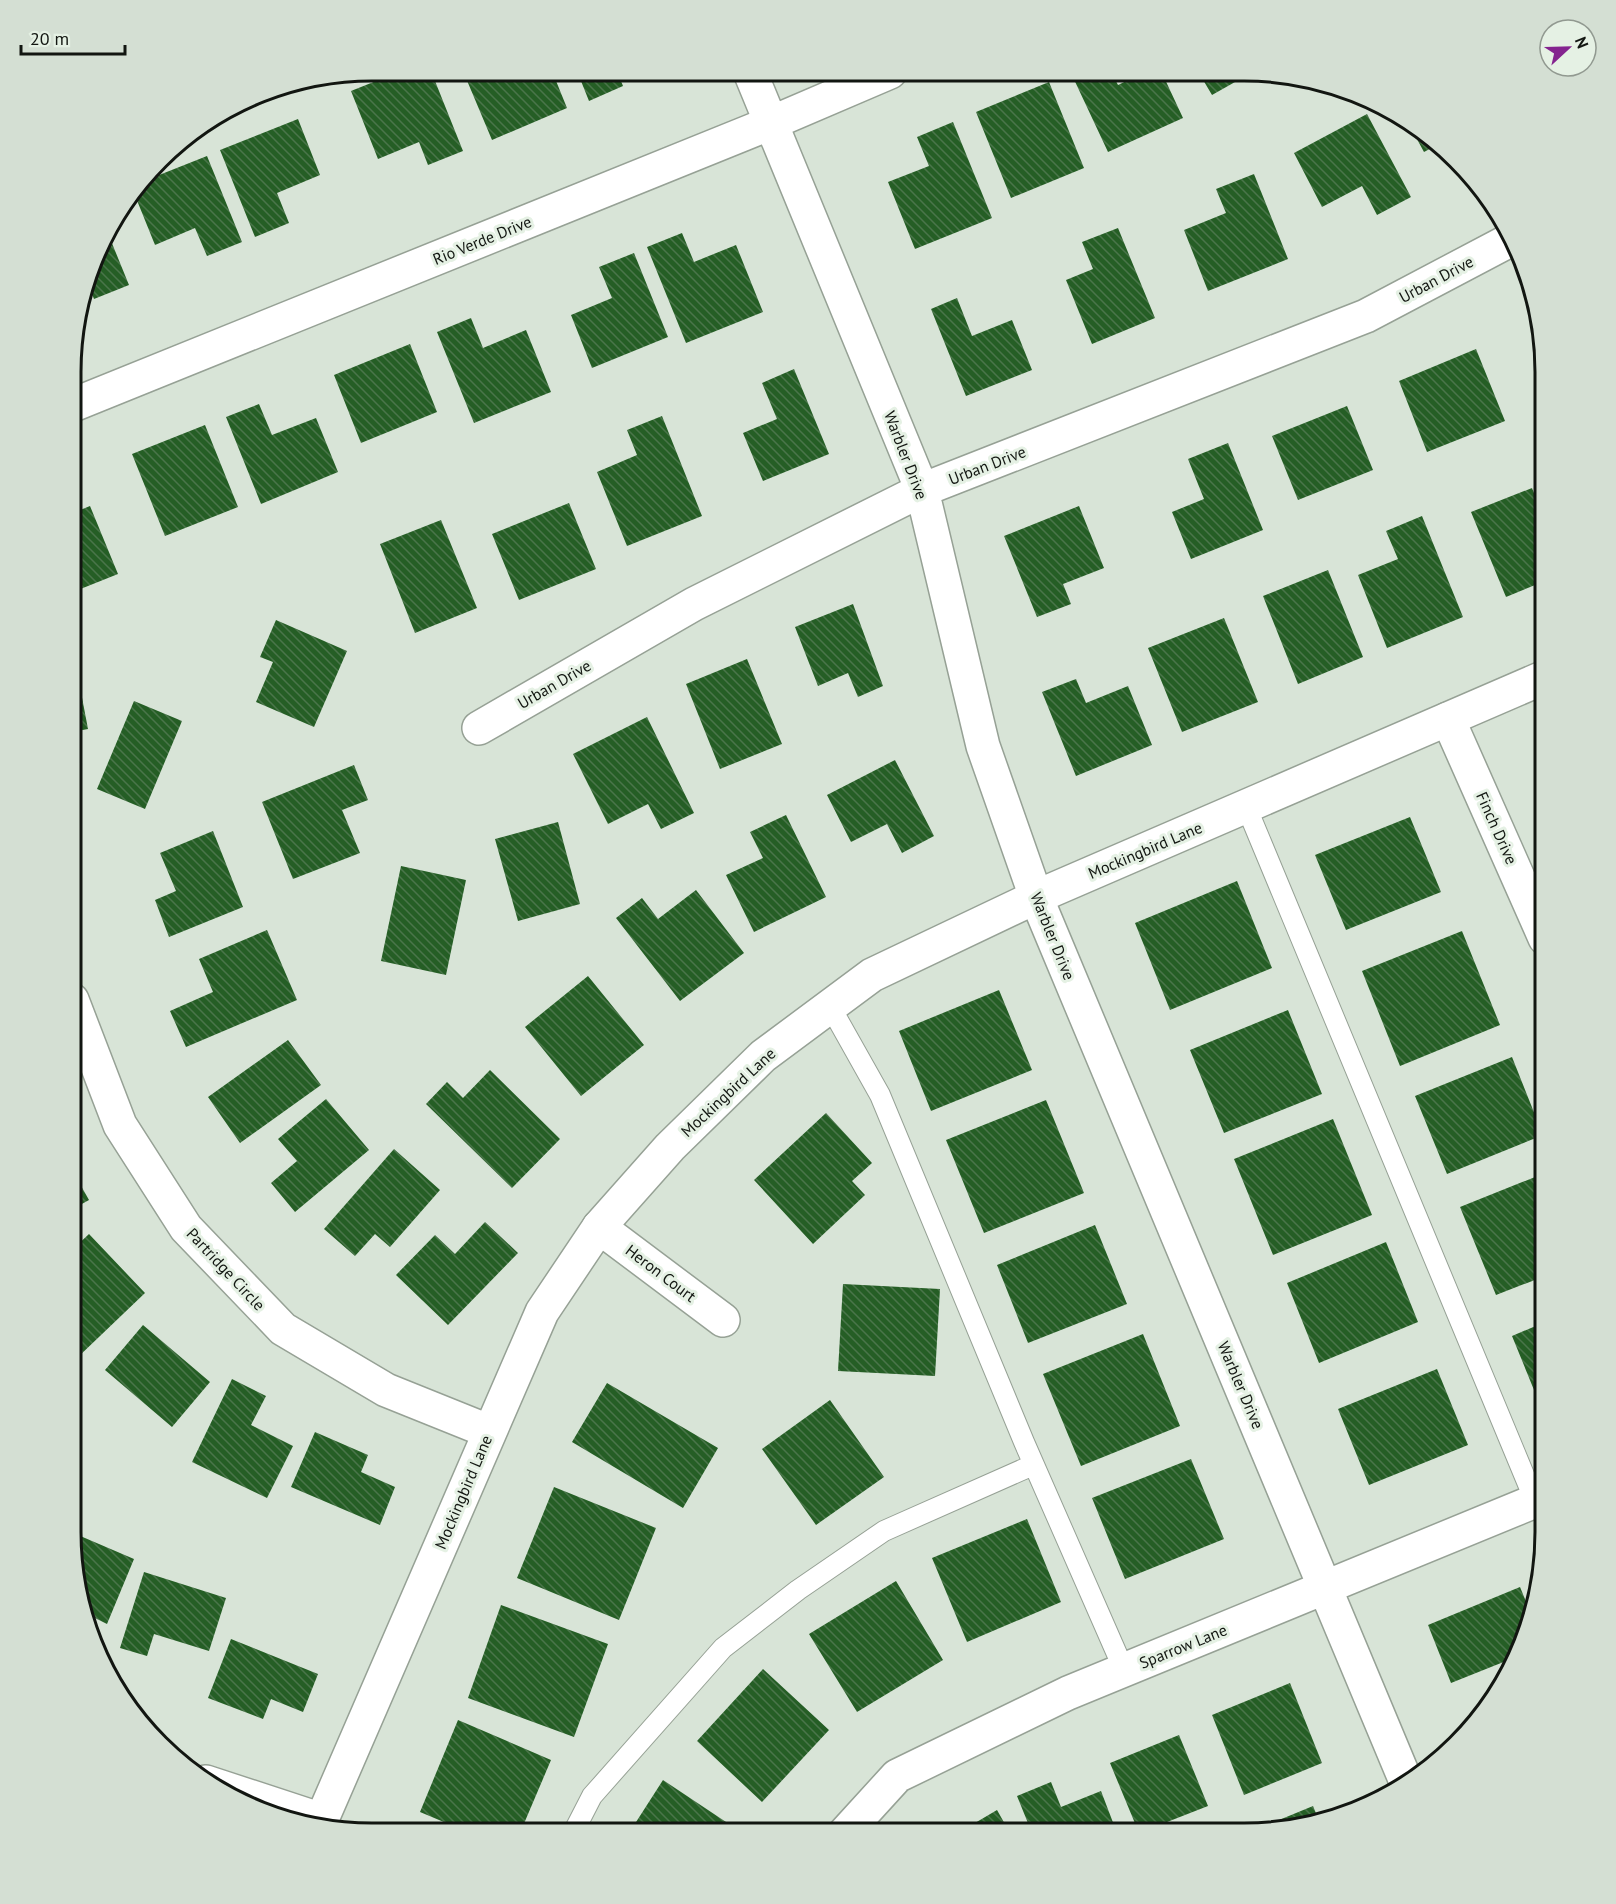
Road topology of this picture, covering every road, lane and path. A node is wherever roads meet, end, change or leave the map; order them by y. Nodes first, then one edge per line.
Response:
1 (754, 81) edge
2 (869, 81) edge
3 (771, 123) junction
4 (1505, 243) edge
5 (81, 402) edge
6 (922, 490) junction
7 (1535, 681) edge
8 (1448, 719) junction
9 (478, 728) dead end
10 (1246, 806) junction
11 (1036, 897) junction
12 (1535, 915) edge
13 (830, 1006) junction
14 (81, 1023) edge
15 (599, 1227) junction
16 (723, 1320) dead end
17 (488, 1431) junction
18 (1033, 1465) junction
19 (1535, 1487) edge
20 (1535, 1501) edge
21 (1325, 1587) junction
22 (1124, 1670) junction
23 (1403, 1776) edge
24 (323, 1819) edge
25 (578, 1823) edge
26 (854, 1823) edge

1 - 3 street, Warbler Drive
2 - 3 street, Rio Verde Drive
3 - 5 street, Rio Verde Drive
3 - 6 street, Warbler Drive
4 - 6 street, Urban Drive
6 - 9 street, Urban Drive
6 - 11 street, Warbler Drive
7 - 8 street, Mockingbird Lane
8 - 10 street, Mockingbird Lane
8 - 12 street, Finch Drive
10 - 11 street, Mockingbird Lane
10 - 19 lane
11 - 13 street, Mockingbird Lane
11 - 21 street, Warbler Drive
13 - 15 street, Mockingbird Lane
13 - 18 lane
14 - 17 street, Partridge Circle
15 - 16 street, Heron Court
15 - 17 street, Mockingbird Lane
17 - 24 street, Mockingbird Lane
18 - 22 lane
18 - 25 lane
20 - 21 street, Sparrow Lane
21 - 22 street, Sparrow Lane
21 - 23 street, Warbler Drive
22 - 26 street, Sparrow Lane

